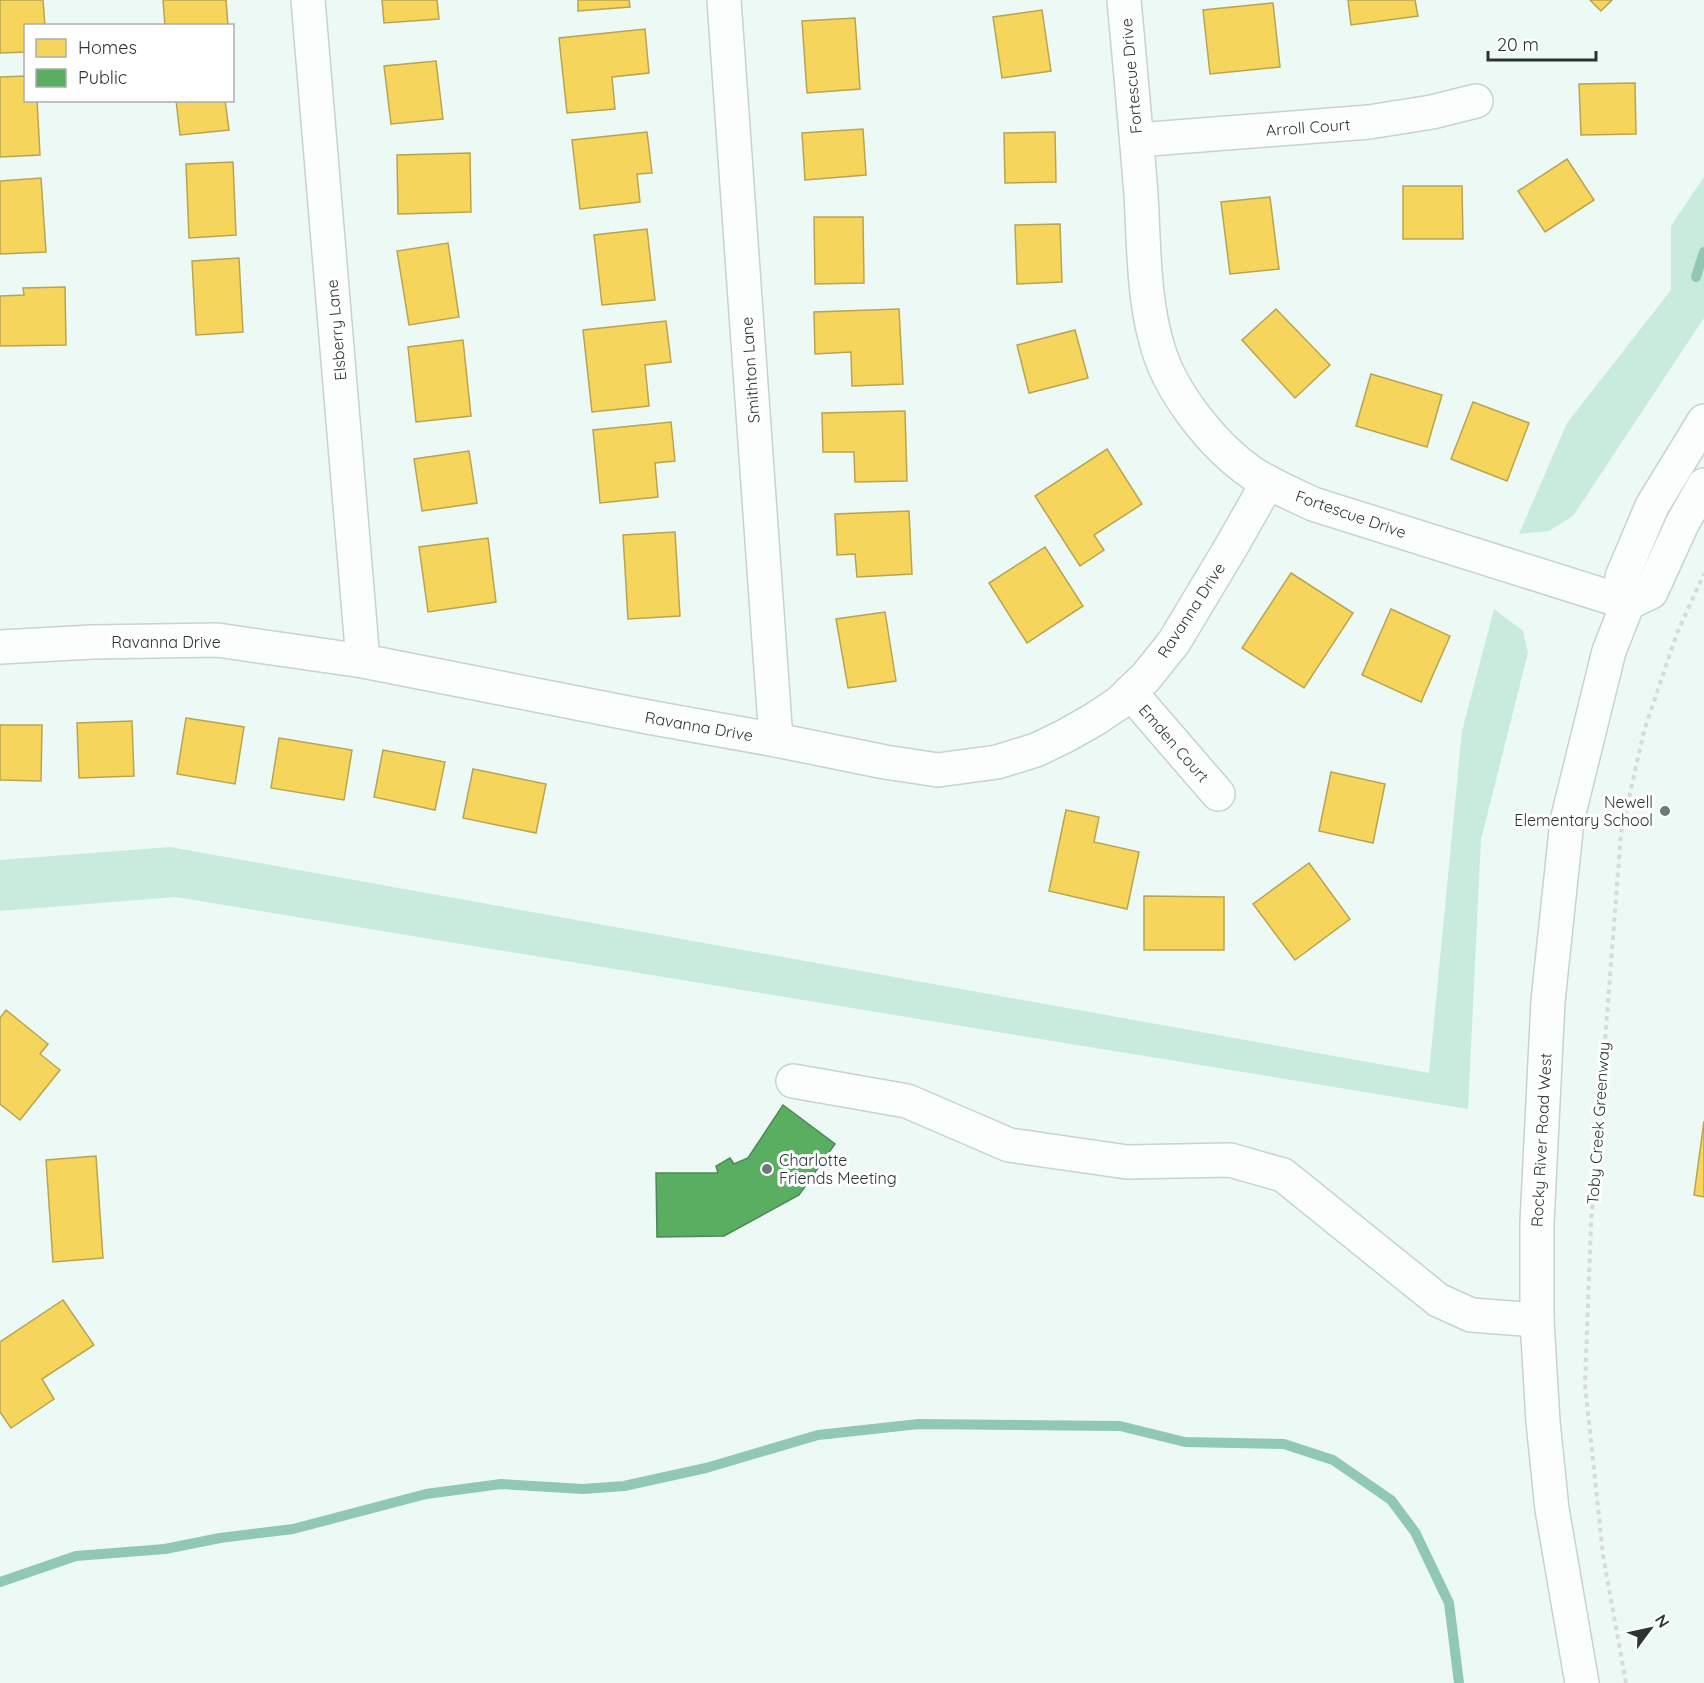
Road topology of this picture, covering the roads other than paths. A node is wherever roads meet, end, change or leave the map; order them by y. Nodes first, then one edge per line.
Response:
1 (308, 0) edge
2 (724, 0) edge
3 (1124, 0) edge
4 (1476, 101) dead end
5 (1137, 140) junction
6 (1704, 421) edge
7 (1268, 482) junction
8 (1704, 485) edge
9 (1628, 603) junction
10 (0, 647) edge
11 (363, 661) junction
12 (1130, 692) junction
13 (776, 740) junction
14 (1218, 795) dead end
15 (793, 1081) dead end
16 (1537, 1320) junction
17 (1582, 1683) edge

1 - 11 street, Elsberry Lane
2 - 13 street, Smithton Lane
3 - 5 street, Fortescue Drive
4 - 5 street, Arroll Court
5 - 7 street, Fortescue Drive
6 - 9 street
7 - 9 street, Fortescue Drive
7 - 12 street, Ravanna Drive
8 - 9 street
9 - 16 street, Rocky River Road West
10 - 11 street, Ravanna Drive
11 - 13 street, Ravanna Drive
12 - 13 street, Ravanna Drive
12 - 14 street, Emden Court
15 - 16 street
16 - 17 street, Rocky River Road West

